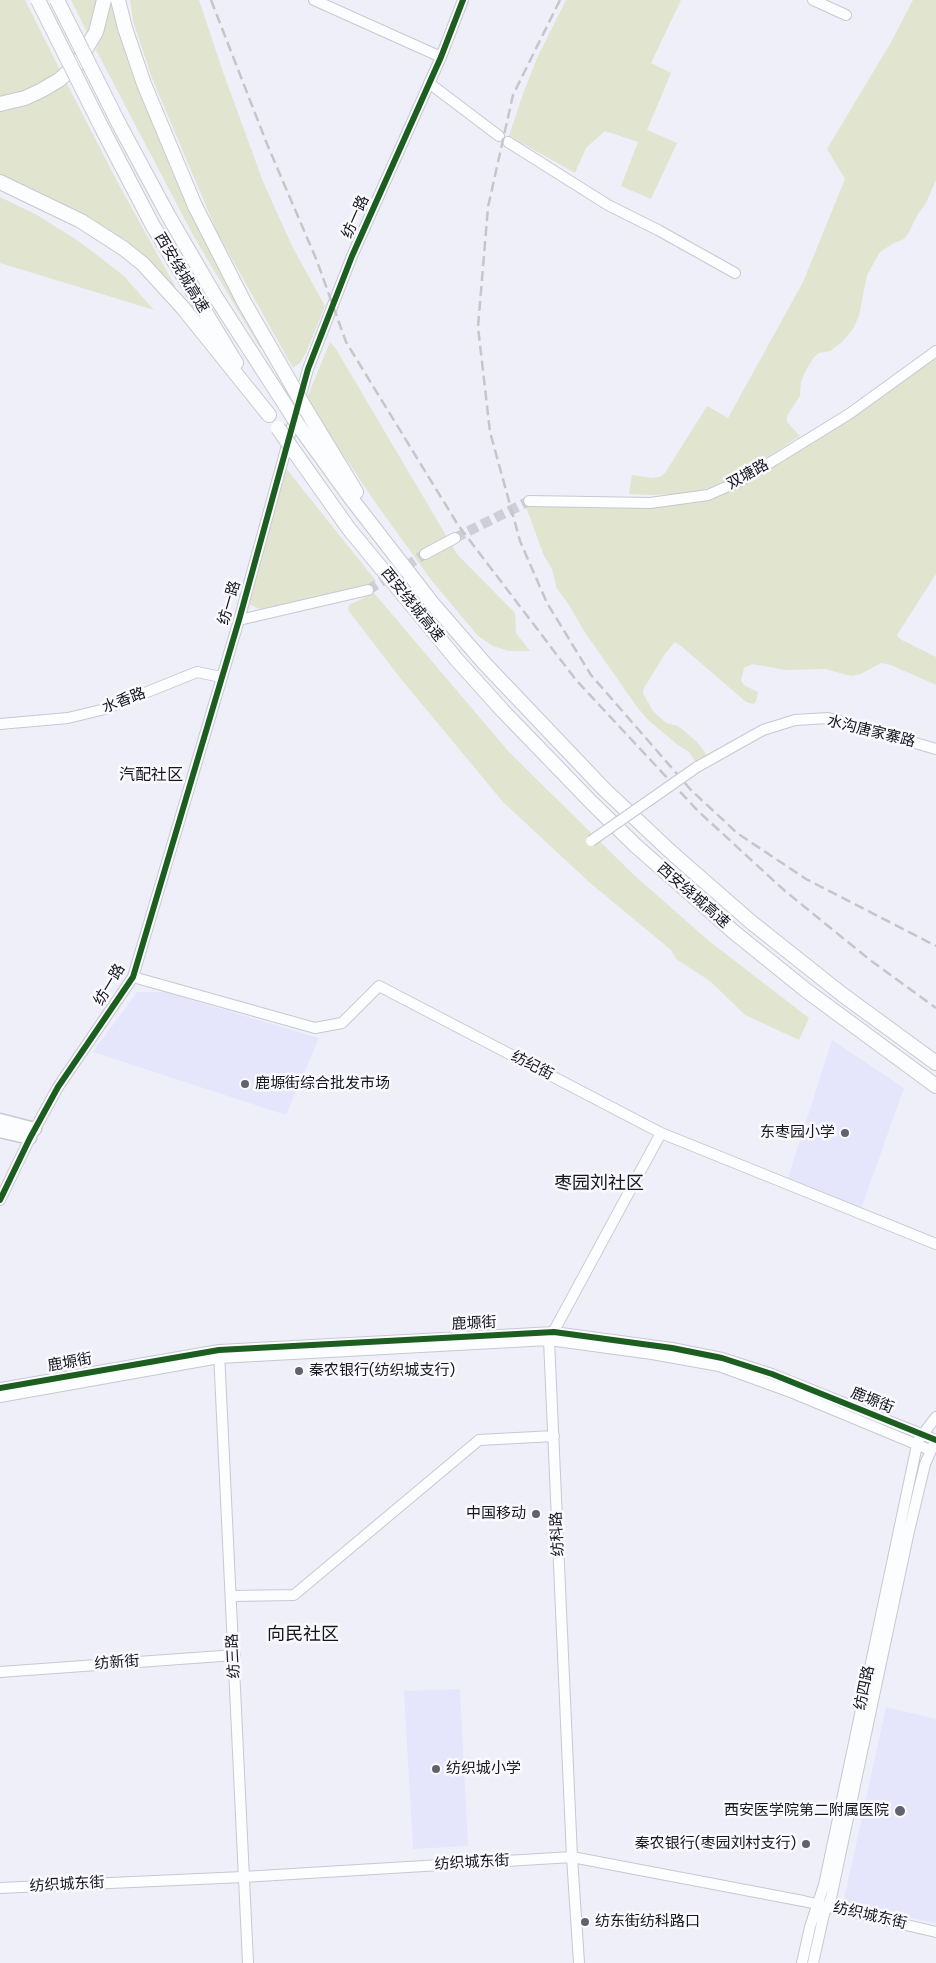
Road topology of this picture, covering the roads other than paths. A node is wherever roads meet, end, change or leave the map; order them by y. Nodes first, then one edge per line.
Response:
1 (38, 0) edge
2 (58, 0) edge
3 (104, 0) edge
4 (118, 0) edge
5 (314, 0) edge
6 (463, 0) edge
7 (813, 0) edge
8 (846, 15) dead end
9 (441, 57) junction
10 (429, 83) junction
11 (0, 104) edge
12 (499, 136) dead end
13 (508, 142) dead end
14 (0, 182) edge
15 (735, 273) dead end
16 (936, 351) edge
17 (269, 415) junction
18 (529, 501) tunnel mouth
19 (455, 538) tunnel mouth
20 (425, 554) tunnel mouth
21 (403, 567) junction
22 (368, 590) tunnel mouth
23 (239, 620) junction
24 (221, 677) junction
25 (0, 718) edge
26 (24, 722) junction
27 (0, 724) edge
28 (936, 749) edge
29 (591, 841) dead end
30 (133, 977) junction
31 (936, 1063) edge
32 (936, 1086) edge
33 (0, 1120) edge
34 (0, 1130) edge
35 (661, 1133) junction
36 (32, 1134) junction
37 (0, 1200) edge
38 (936, 1244) edge
39 (552, 1336) junction
40 (219, 1354) junction
41 (0, 1388) edge
42 (0, 1397) edge
43 (936, 1417) edge
44 (922, 1434) junction
45 (554, 1436) junction
46 (936, 1440) edge
47 (917, 1445) junction
48 (930, 1450) junction
49 (231, 1596) junction
50 (234, 1655) junction
51 (0, 1672) edge
52 (572, 1857) junction
53 (243, 1877) junction
54 (0, 1888) edge
55 (817, 1904) junction
56 (828, 1906) junction
57 (936, 1932) edge
58 (248, 1963) edge
59 (579, 1963) edge
60 (802, 1963) edge
61 (814, 1963) edge

1 - 17 highway, 西安绕城高速, bridge
2 - 21 highway, 西安绕城高速, bridge
3 - 11 highway
4 - 21 highway, bridge
5 - 9 street
6 - 9 street, 纺一路
7 - 8 street
9 - 10 street, 纺一路
10 - 12 street
10 - 23 street, 纺一路
13 - 15 street
14 - 17 highway
16 - 18 street, 双塘路
17 - 32 highway, 西安绕城高速, bridge
19 - 20 street
21 - 31 highway, 西安绕城高速
22 - 23 street
23 - 24 street, 纺一路
24 - 26 street, 水香路
24 - 30 street, 纺一路
25 - 26 street, 水香路
26 - 27 street, 水香路
28 - 29 street, 水沟唐家寨路, bridge
30 - 35 street, 纺纪街
30 - 36 street, 纺一路
33 - 36 main road
34 - 36 main road
35 - 38 street, 纺纪街
35 - 39 street
36 - 37 street, 纺一路
39 - 40 street, 鹿塬街
39 - 44 street, 鹿塬街
39 - 45 street, 纺科路
39 - 47 street, 鹿塬街
40 - 41 street, 鹿塬街
40 - 42 street, 鹿塬街
40 - 49 street, 纺三路
43 - 44 street, 纺四路
44 - 46 street, 鹿塬街
44 - 47 street, 纺四路
45 - 49 street
45 - 52 street, 纺科路
46 - 48 street, 纺四路
47 - 48 street, 鹿塬街
47 - 55 street, 纺四路
48 - 56 street, 纺四路
49 - 50 street, 纺三路
50 - 51 street, 纺新街
50 - 53 street, 纺三路
52 - 53 street, 纺织城东街
52 - 55 street, 纺织城东街
52 - 59 street, 纺科路
53 - 54 street, 纺织城东街
53 - 58 street, 纺三路
55 - 56 street, 纺织城东街
55 - 60 street, 纺四路
56 - 57 street, 纺织城东街
56 - 61 street, 纺四路

